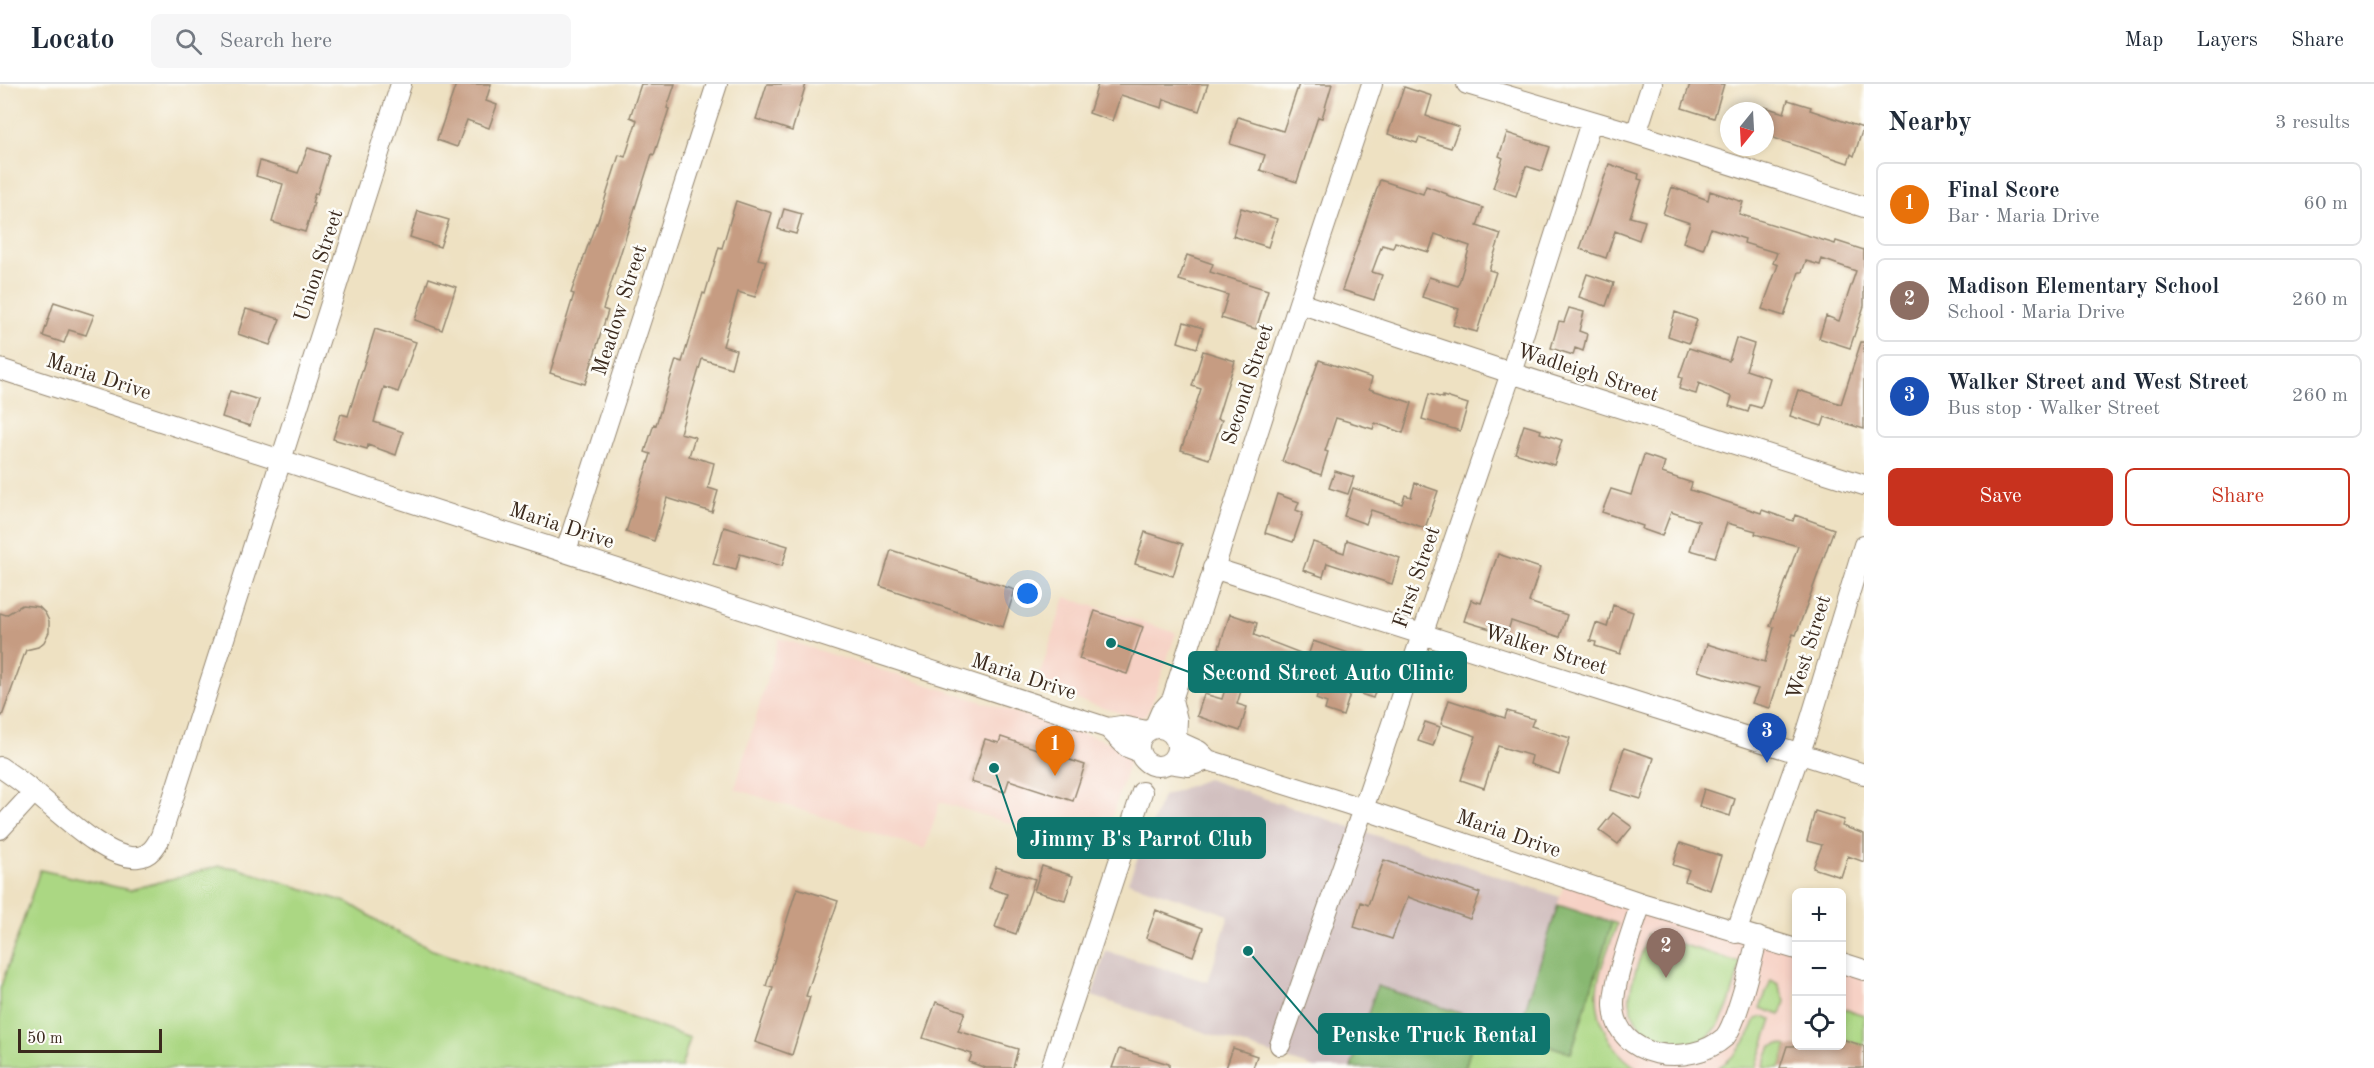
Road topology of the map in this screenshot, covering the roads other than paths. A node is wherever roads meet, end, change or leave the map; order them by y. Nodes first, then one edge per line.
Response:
1 (401, 84) edge
2 (717, 84) edge
3 (1372, 84) edge
4 (1467, 84) edge
5 (1652, 84) edge
6 (1591, 122) junction
7 (1636, 134) junction
8 (1864, 207) edge
9 (1299, 303) junction
10 (0, 369) edge
11 (1511, 373) junction
12 (281, 460) junction
13 (1864, 485) edge
14 (1864, 545) edge
15 (566, 551) junction
16 (1213, 568) junction
17 (1421, 635) junction
18 (1172, 700) junction
19 (1108, 728) junction
20 (1151, 730) junction
21 (1176, 740) junction
22 (1799, 754) junction
23 (1141, 755) junction
24 (1208, 760) junction
25 (1167, 764) junction
26 (0, 767) edge
27 (1864, 774) edge
28 (34, 792) junction
29 (1142, 792) junction
30 (1363, 809) junction
31 (0, 829) edge
32 (1641, 903) junction
33 (1736, 933) junction
34 (1758, 937) junction
35 (1792, 947) edge
36 (1846, 964) edge
37 (1864, 970) edge
38 (1280, 1045) dead end
39 (1051, 1068) edge

1 - 12 street, Union Street
2 - 15 street, Meadow Street
3 - 9 street, Second Street
4 - 6 street
5 - 7 street
6 - 7 street
6 - 11 street, First Street
7 - 8 street
9 - 11 street, Wadleigh Street
9 - 16 street, Second Street
10 - 12 street, Maria Drive
11 - 13 street, Wadleigh Street
11 - 17 street, First Street
12 - 15 street, Maria Drive
12 - 28 street, Union Street
14 - 22 street, West Street
15 - 19 street, Maria Drive
16 - 17 street, Walker Street
16 - 18 street, Second Street
17 - 22 street, Walker Street
17 - 30 street, First Street
18 - 20 street
18 - 21 street
19 - 20 street
19 - 23 street
20 - 21 street
20 - 23 street
21 - 24 street
21 - 25 street
22 - 27 street, Walker Street
22 - 33 street, West Street
23 - 25 street
23 - 29 street
24 - 25 street
24 - 30 street, Maria Drive
25 - 29 street
26 - 28 street, Union Street
28 - 31 street
29 - 39 street
30 - 32 street, Maria Drive
30 - 38 street, First Street
32 - 33 street, Maria Drive
32 - 34 street
33 - 34 street, Maria Drive
34 - 35 street, Maria Drive
36 - 37 street

